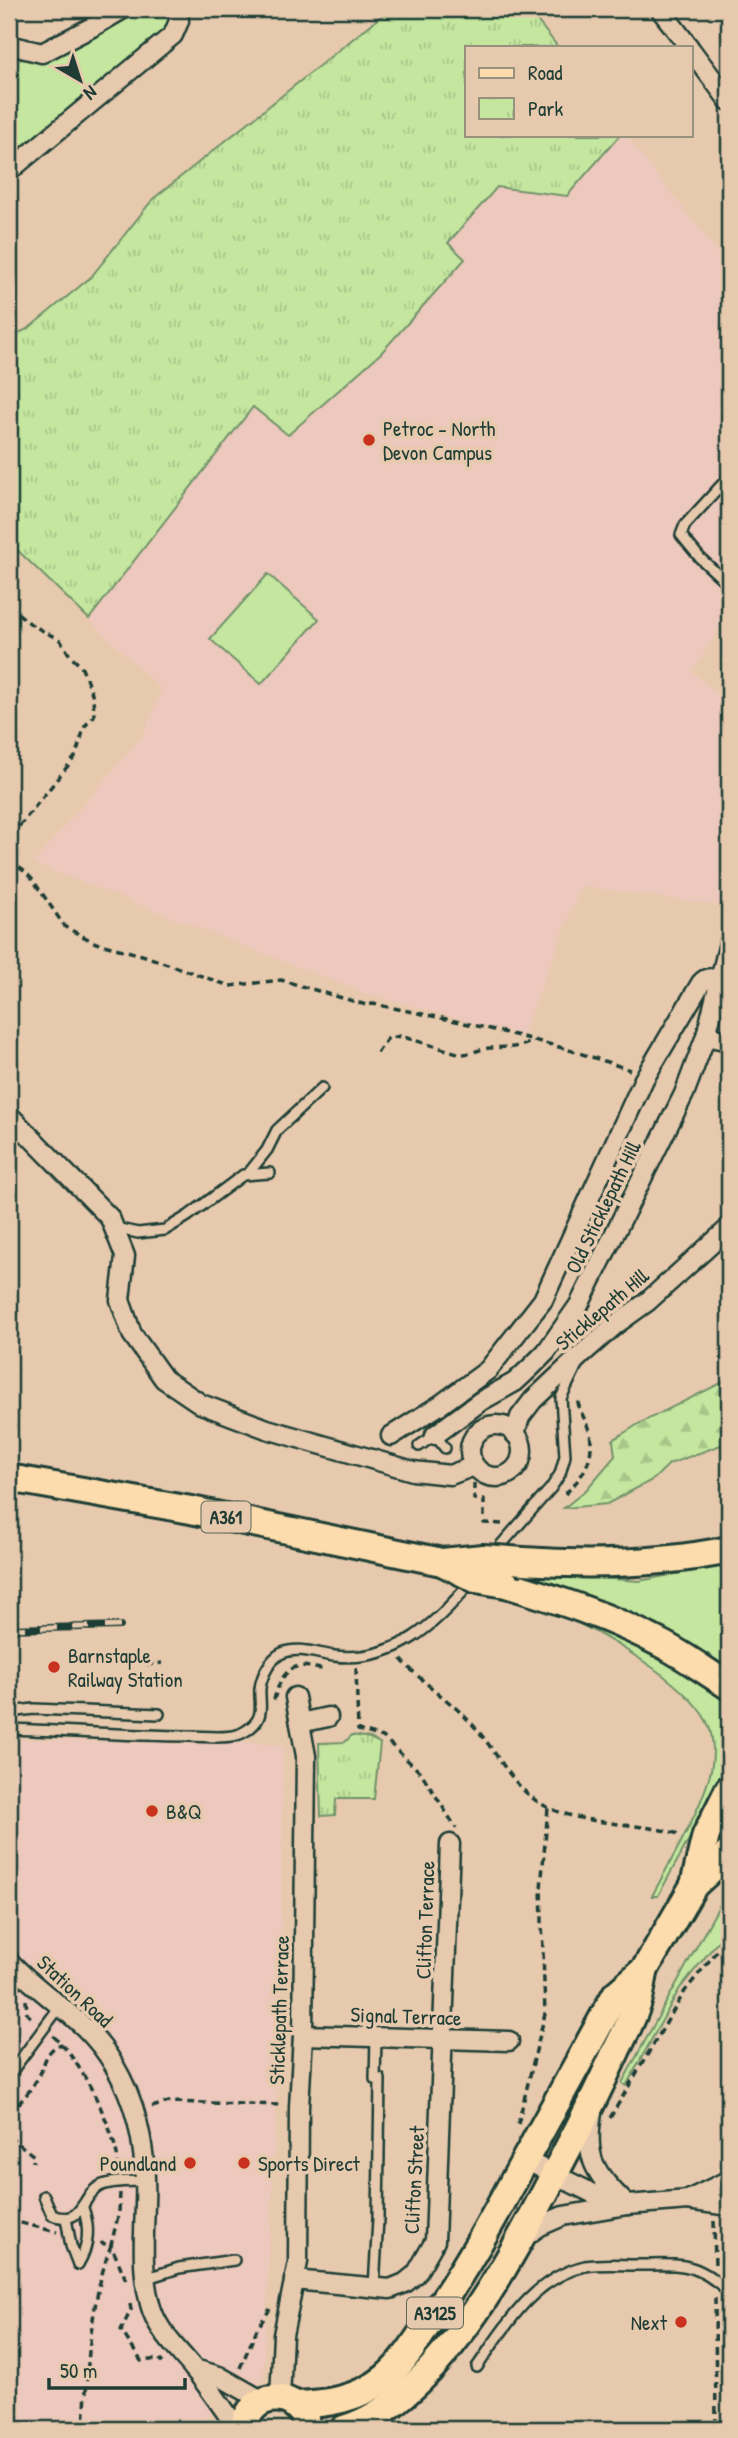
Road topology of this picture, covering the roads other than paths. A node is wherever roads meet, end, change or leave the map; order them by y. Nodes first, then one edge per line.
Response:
1 (123, 9) edge
2 (178, 9) edge
3 (660, 9) edge
4 (9, 45) edge
5 (688, 46) edge
6 (692, 51) edge
7 (729, 100) edge
8 (9, 171) edge
9 (729, 477) edge
10 (729, 576) edge
11 (729, 943) edge
12 (722, 980) junction
13 (706, 1036) junction
14 (729, 1041) edge
15 (322, 1088) dead end
16 (9, 1115) edge
17 (270, 1173) dead end
18 (248, 1174) junction
19 (113, 1228) junction
20 (729, 1228) edge
21 (583, 1353) junction
22 (515, 1434) junction
23 (391, 1436) dead end
24 (440, 1442) joint
25 (419, 1446) dead end
26 (468, 1469) junction
27 (9, 1478) edge
28 (729, 1550) edge
29 (442, 1562) junction
30 (729, 1686) edge
31 (295, 1697) dead end
32 (9, 1712) edge
33 (159, 1714) dead end
34 (328, 1717) dead end
35 (300, 1723) junction
36 (9, 1730) edge
37 (729, 1789) edge
38 (450, 1844) road end
39 (729, 1853) edge
40 (694, 1885) junction
41 (9, 1961) edge
42 (645, 1969) junction
43 (61, 2005) junction
44 (303, 2035) junction
45 (376, 2037) junction
46 (443, 2040) junction
47 (509, 2040) dead end
48 (9, 2075) edge
49 (594, 2098) junction
50 (525, 2160) junction
51 (554, 2175) junction
52 (729, 2180) edge
53 (146, 2181) junction
54 (44, 2196) dead end
55 (688, 2200) junction
56 (627, 2205) junction
57 (729, 2206) edge
58 (83, 2208) junction
59 (66, 2218) junction
60 (521, 2239) junction
61 (234, 2260) dead end
62 (144, 2279) junction
63 (374, 2287) junction
64 (292, 2288) junction
65 (729, 2292) edge
66 (477, 2367) dead end
67 (194, 2370) junction
68 (280, 2401) junction
69 (238, 2429) edge
70 (244, 2429) edge
71 (307, 2429) edge
72 (344, 2429) edge

1 - 4 street
2 - 8 street
3 - 5 street
6 - 7 street
9 - 10 lane
11 - 12 street, Old Sticklepath Hill
12 - 13 street, Old Sticklepath Hill
12 - 23 street
13 - 14 street
13 - 24 street, Old Sticklepath Hill
15 - 18 lane
16 - 19 street
17 - 18 lane
18 - 19 lane
19 - 26 street
20 - 21 street, Sticklepath Hill
21 - 22 street, Sticklepath Hill
21 - 36 lane
22 - 26 street
22 - 26 street
24 - 25 lane, Old Sticklepath Hill
27 - 29 main road, A361
28 - 29 main road, A361, bridge
29 - 30 main road, A361, bridge
31 - 35 street, Sticklepath Terrace
32 - 33 lane
34 - 35 street
35 - 44 street, Sticklepath Terrace
37 - 40 main road, A3125
38 - 46 street, Clifton Terrace
39 - 40 main road, A3125
40 - 42 main road, A3125
41 - 43 street, Station Road
42 - 49 main road, A3125
42 - 50 main road, A3125
43 - 48 lane
43 - 53 street, Station Road
44 - 45 street, Signal Terrace
44 - 64 street, Sticklepath Terrace
45 - 46 street, Signal Terrace
45 - 63 lane
46 - 47 street, Signal Terrace
46 - 63 street, Clifton Street
49 - 51 main road, A3125
49 - 56 street
50 - 51 street
50 - 68 main road, A3125
51 - 56 street
51 - 60 main road, A3125
52 - 55 street
53 - 58 lane
53 - 62 street, Station Road
54 - 59 lane
55 - 56 street
55 - 57 street
56 - 60 street
58 - 59 lane
58 - 59 lane
60 - 72 main road, A3125
61 - 62 lane
62 - 67 street, Station Road
63 - 64 street, Clifton Street
64 - 68 street, Sticklepath Terrace
65 - 66 lane
67 - 68 street
67 - 69 street, Station Road
68 - 70 main road
68 - 71 main road

